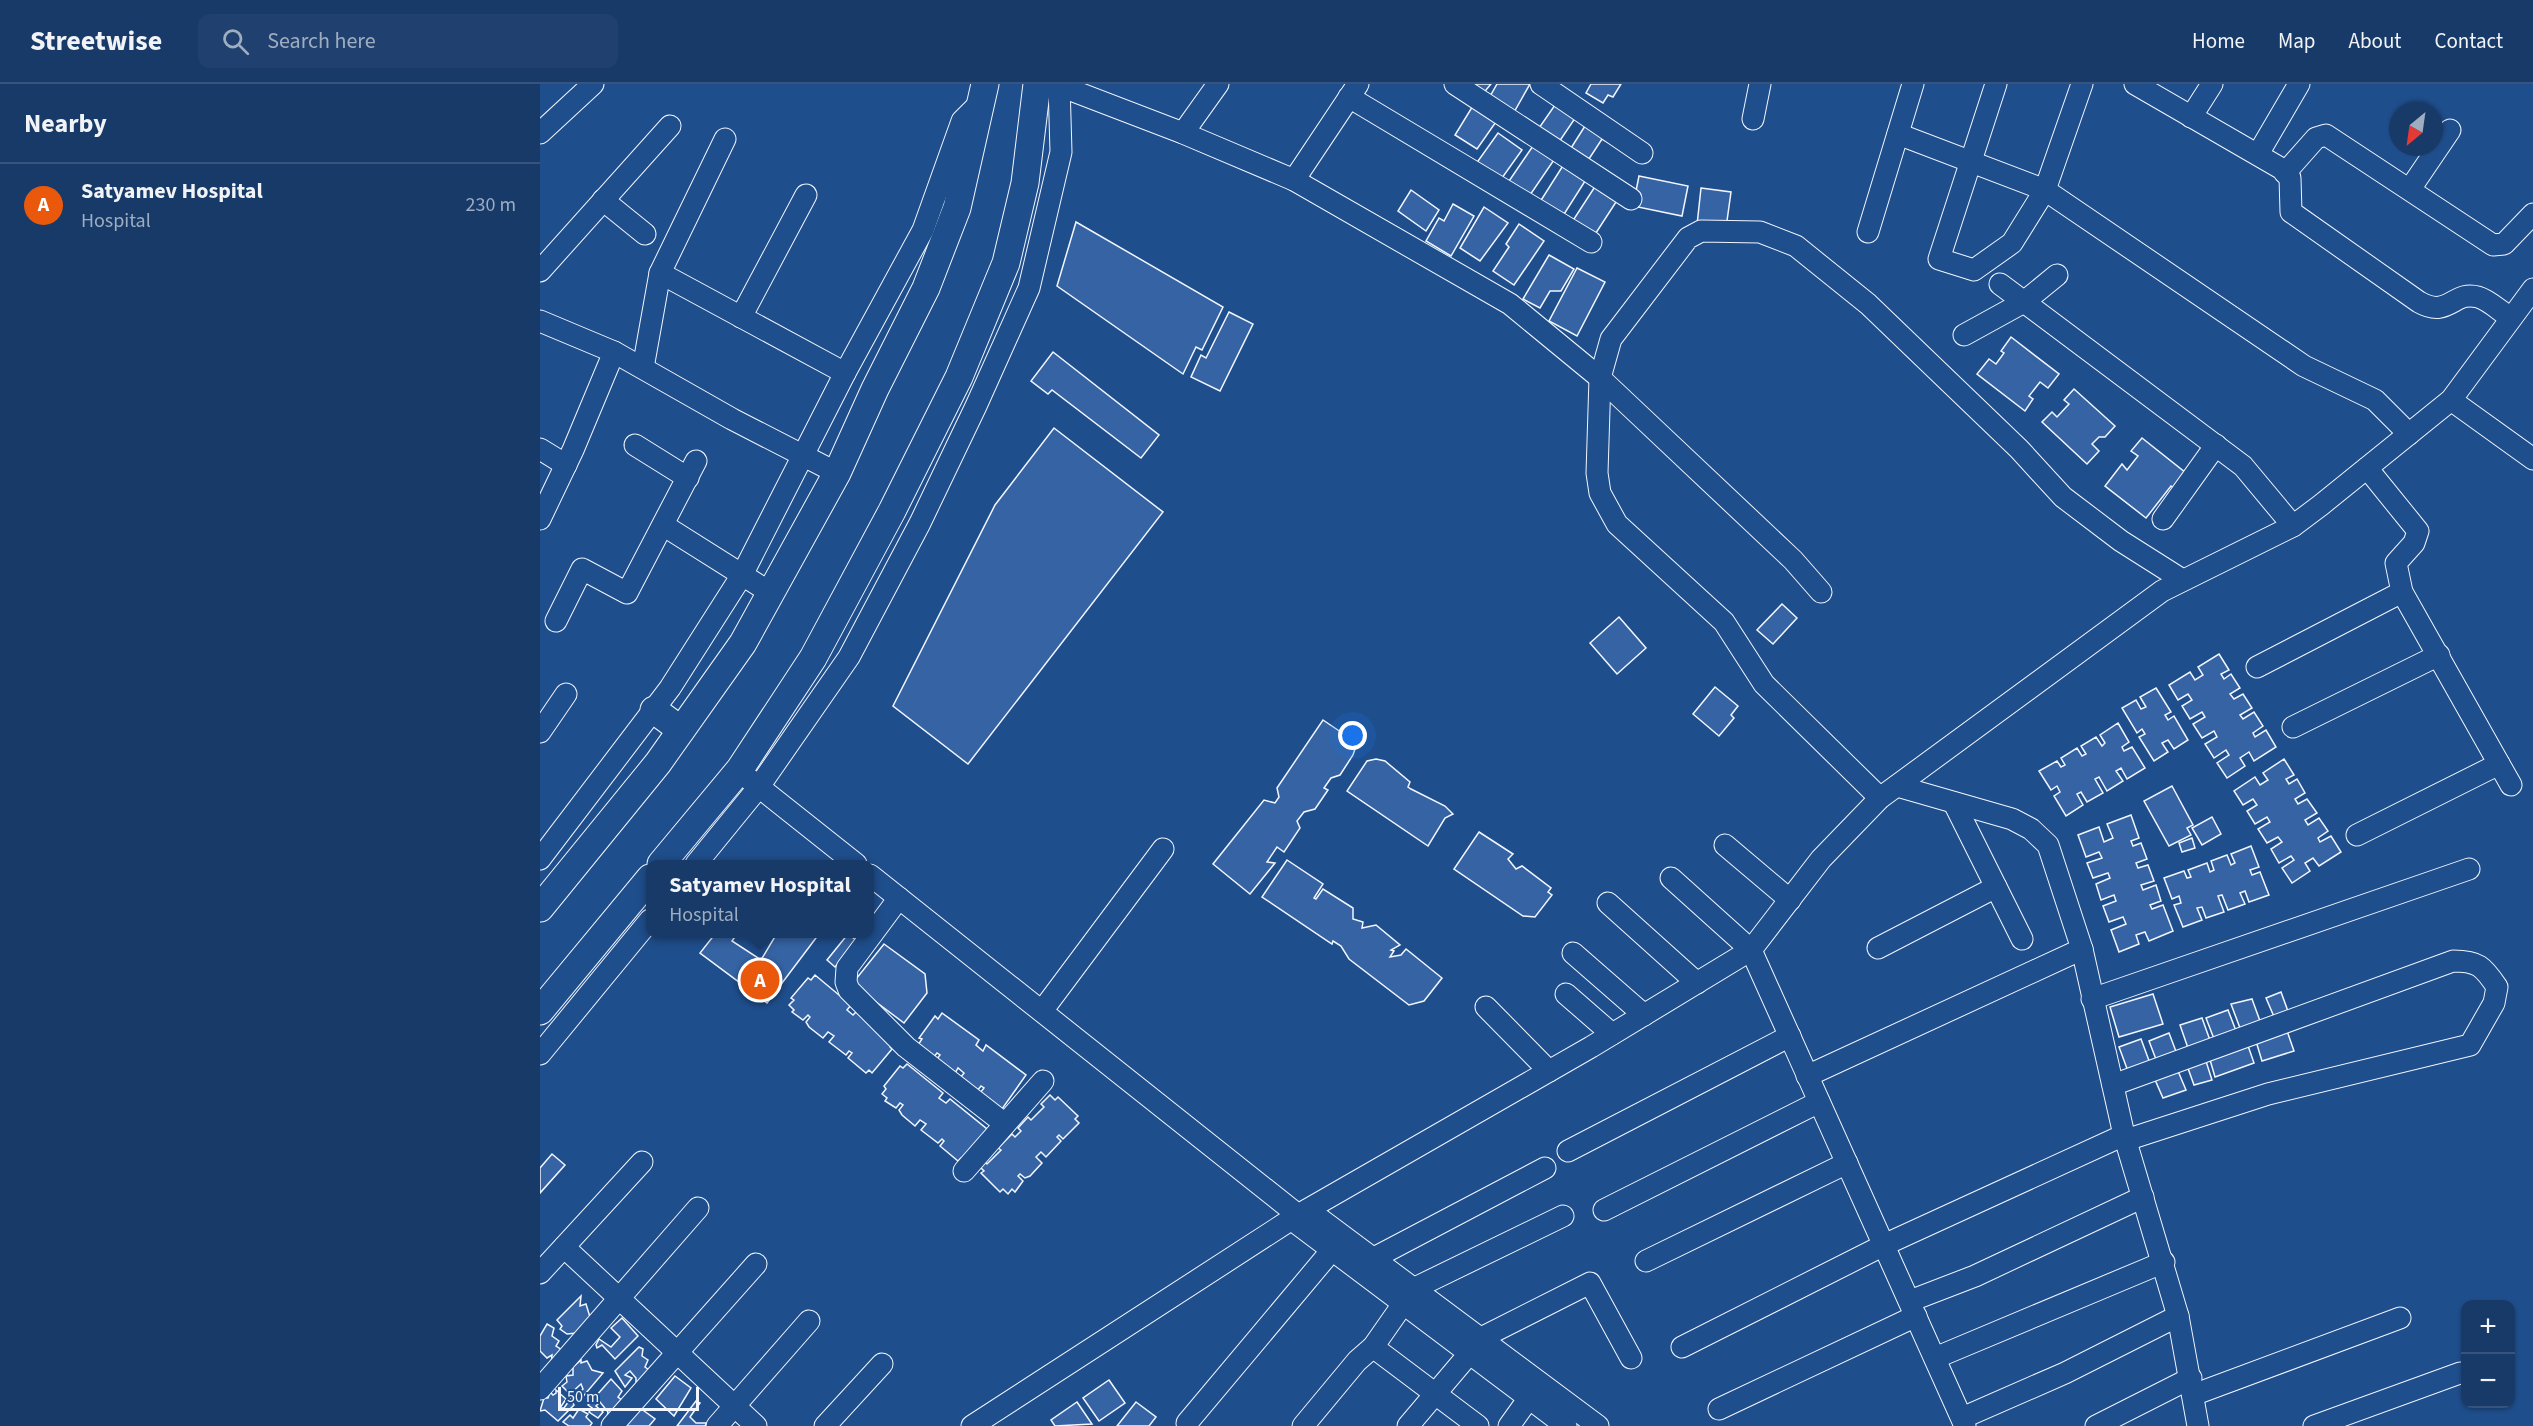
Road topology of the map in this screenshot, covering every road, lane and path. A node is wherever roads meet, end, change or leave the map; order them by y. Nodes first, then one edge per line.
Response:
1 (593, 84) edge
2 (1053, 84) edge
3 (1218, 84) edge
4 (1455, 84) edge
5 (1541, 84) edge
6 (1760, 84) edge
7 (1913, 84) edge
8 (1996, 84) edge
9 (2135, 84) edge
10 (2211, 84) edge
11 (2299, 84) edge
12 (2080, 85) edge
13 (982, 90) edge
14 (1354, 90) edge
15 (2191, 117) junction
16 (1753, 119) dead end
17 (670, 126) dead end
18 (2450, 130) dead end
19 (540, 133) edge
20 (1183, 133) junction
21 (1898, 135) junction
22 (725, 139) dead end
23 (1642, 153) dead end
24 (2258, 154) junction
25 (1970, 164) junction
26 (2285, 173) junction
27 (1294, 180) junction
28 (2410, 189) junction
29 (2045, 190) junction
30 (806, 195) dead end
31 (1631, 199) dead end
32 (603, 200) junction
33 (2533, 214) edge
34 (1868, 232) dead end
35 (645, 234) dead end
36 (1591, 242) dead end
37 (540, 271) edge
38 (660, 273) junction
39 (2057, 275) dead end
40 (2000, 284) dead end
41 (2533, 288) edge
42 (2024, 302) junction
43 (741, 317) junction
44 (2511, 318) junction
45 (540, 321) edge
46 (982, 322) junction
47 (1008, 334) junction
48 (1964, 335) dead end
49 (614, 352) junction
50 (643, 368) junction
51 (846, 373) junction
52 (1600, 378) junction
53 (2451, 400) junction
54 (2409, 434) junction
55 (635, 445) dead end
56 (2216, 445) junction
57 (540, 449) edge
58 (804, 456) junction
59 (2533, 459) edge
60 (566, 465) junction
61 (2367, 468) junction
62 (837, 473) junction
63 (540, 519) edge
64 (2163, 519) dead end
65 (663, 525) junction
66 (2293, 526) junction
67 (742, 575) junction
68 (2181, 579) junction
69 (1821, 592) dead end
70 (2402, 592) junction
71 (771, 593) junction
72 (556, 621) dead end
73 (2439, 655) junction
74 (2257, 667) dead end
75 (566, 694) dead end
76 (654, 710) junction
77 (2293, 727) dead end
78 (681, 730) junction
79 (540, 732) edge
80 (2499, 764) junction
81 (749, 779) junction
82 (2511, 785) dead end
83 (1888, 792) junction
84 (1954, 802) junction
85 (2357, 835) dead end
86 (1725, 845) dead end
87 (1163, 849) dead end
88 (540, 859) edge
89 (665, 860) edge
90 (698, 860) edge
91 (851, 860) edge
92 (2469, 869) dead end
93 (874, 878) edge
94 (1671, 879) dead end
95 (646, 884) edge
96 (1996, 887) junction
97 (543, 896) edge
98 (899, 898) junction
99 (1790, 900) junction
100 (1608, 903) dead end
101 (646, 926) edge
102 (874, 932) edge
103 (869, 938) edge
104 (2022, 939) dead end
105 (598, 941) junction
106 (1878, 948) dead end
107 (2082, 949) junction
108 (1751, 950) junction
109 (1574, 953) dead end
110 (619, 958) junction
111 (1697, 983) junction
112 (1566, 994) dead end
113 (2092, 999) junction
114 (1486, 1007) dead end
115 (540, 1011) edge
116 (1042, 1011) junction
117 (1644, 1015) junction
118 (1612, 1034) junction
119 (1790, 1036) junction
120 (540, 1054) edge
121 (1549, 1071) junction
122 (1807, 1076) junction
123 (1043, 1081) dead end
124 (2113, 1084) junction
125 (1819, 1102) junction
126 (1005, 1124) junction
127 (2125, 1137) junction
128 (1568, 1151) dead end
129 (642, 1162) dead end
130 (1847, 1162) junction
131 (1545, 1168) dead end
132 (964, 1171) dead end
133 (2143, 1197) junction
134 (698, 1208) dead end
135 (1604, 1210) dead end
136 (1299, 1215) junction
137 (1563, 1216) dead end
138 (1884, 1245) junction
139 (564, 1247) junction
140 (1332, 1250) junction
141 (1374, 1258) junction
142 (1646, 1262) dead end
143 (2164, 1262) junction
144 (756, 1264) dead end
145 (540, 1273) edge
146 (1409, 1296) junction
147 (618, 1298) junction
148 (1913, 1309) junction
149 (2178, 1316) junction
150 (2400, 1318) dead end
151 (809, 1321) dead end
152 (1475, 1346) junction
153 (1373, 1347) junction
154 (1682, 1347) dead end
155 (676, 1352) junction
156 (1631, 1358) dead end
157 (1935, 1358) junction
158 (882, 1364) dead end
159 (2460, 1373) dead end
160 (2192, 1387) junction
161 (540, 1389) edge
162 (1434, 1393) junction
163 (1529, 1398) junction
164 (735, 1406) junction
165 (1719, 1409) dead end
166 (1963, 1422) edge
167 (1187, 1423) dead end
168 (612, 1426) edge
169 (717, 1426) edge
170 (756, 1426) edge
171 (825, 1426) edge
172 (972, 1426) edge
173 (1303, 1426) edge
174 (1408, 1426) edge
175 (1478, 1426) edge
176 (1509, 1426) edge
177 (1566, 1426) edge
178 (1598, 1426) edge
179 (2096, 1426) edge
180 (2198, 1426) edge
181 (2314, 1426) edge

1 - 19 street
2 - 20 street
2 - 46 main road
2 - 47 street
3 - 20 street
4 - 31 street
5 - 23 street
6 - 16 street
7 - 21 street
8 - 25 street
9 - 15 street
10 - 15 street
11 - 24 street
12 - 29 street
13 - 51 street
13 - 62 main road
14 - 27 street
14 - 36 street
15 - 24 street
17 - 32 street
18 - 28 street
20 - 27 street
21 - 25 street
21 - 34 street
22 - 38 street
24 - 26 street
25 - 29 street
25 - 29 street
26 - 28 street
26 - 44 street
27 - 52 street
28 - 33 street
29 - 54 street
30 - 43 street
32 - 35 street
32 - 37 street
38 - 43 street
38 - 50 street
39 - 42 street
40 - 42 street
41 - 44 street
42 - 48 street
42 - 56 street
43 - 51 street
44 - 53 street
45 - 49 street
46 - 47 street
46 - 81 main road
47 - 81 street
49 - 50 street
49 - 60 street
50 - 58 street
51 - 58 street
52 - 68 street
52 - 69 street
52 - 83 street
53 - 54 street
53 - 59 street
54 - 61 street
55 - 65 street
56 - 64 street
56 - 66 street
57 - 60 street
58 - 62 street
58 - 67 street
60 - 63 street
61 - 66 street
61 - 70 street
62 - 71 main road
65 - 67 street
65 - 72 street
66 - 68 street
67 - 71 street
67 - 76 street
68 - 83 street
70 - 73 street
70 - 74 street
71 - 78 main road
73 - 77 street
73 - 80 street
75 - 79 street
76 - 78 main road
76 - 88 street
78 - 97 main road
80 - 82 street
80 - 85 street
81 - 89 main road
81 - 90 street
81 - 91 street
83 - 84 street
83 - 99 street
84 - 96 street
84 - 107 street
86 - 99 street
87 - 116 street
92 - 113 street
93 - 98 street
94 - 108 street
95 - 105 main road
96 - 104 street
96 - 106 street
98 - 102 street
98 - 116 street
99 - 108 street
100 - 111 street
101 - 110 street
103 - 126 street
105 - 110 street
105 - 115 main road
107 - 113 street
107 - 122 street
108 - 111 street
108 - 119 street
109 - 117 street
110 - 120 street
111 - 117 street
112 - 118 street
113 - 124 street
114 - 121 street
116 - 136 street
117 - 118 street
118 - 121 street
119 - 122 street
119 - 128 street
121 - 136 street
122 - 125 street
123 - 126 street
124 - 127 street
124 - 127 street
125 - 130 street
125 - 135 street
126 - 132 street
127 - 133 street
127 - 138 street
129 - 139 street
130 - 138 street
130 - 142 street
131 - 141 street
133 - 143 street
133 - 148 street
134 - 147 street
136 - 140 street
136 - 141 street
136 - 172 street
137 - 146 street
138 - 148 street
138 - 154 street
139 - 145 street
139 - 147 street
140 - 146 street
140 - 167 street
141 - 146 street
143 - 149 street
143 - 157 street
144 - 155 street
146 - 152 street
146 - 153 street
147 - 155 street
147 - 161 street
148 - 157 street
148 - 165 street
149 - 160 street
149 - 166 street
150 - 160 street
151 - 164 street
152 - 156 street
152 - 162 street
152 - 163 street
152 - 178 street
153 - 162 street
153 - 173 street
155 - 164 street
155 - 168 street
157 - 166 street
158 - 171 street
159 - 181 street
160 - 179 street
160 - 180 street
162 - 174 street
162 - 175 street
163 - 176 street
163 - 177 street
164 - 169 street
164 - 170 street

